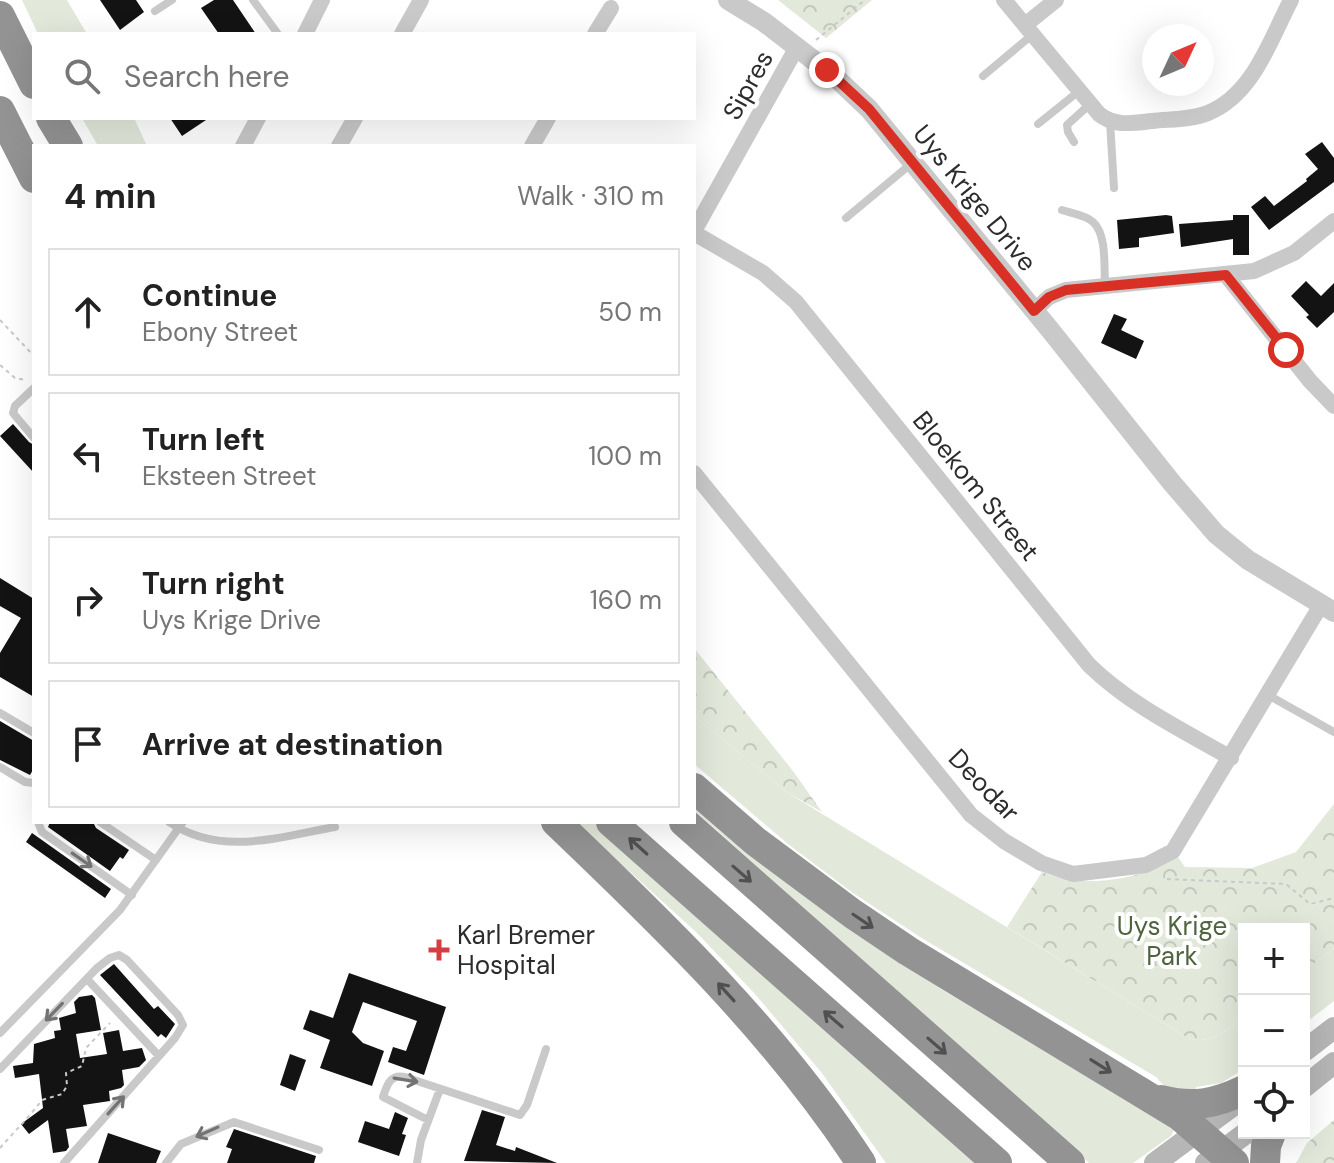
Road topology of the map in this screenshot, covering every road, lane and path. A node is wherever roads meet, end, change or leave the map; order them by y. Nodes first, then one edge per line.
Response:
1 (172, 0) edge
2 (253, 0) edge
3 (322, 0) edge
4 (421, 0) edge
5 (729, 0) edge
6 (865, 0) edge
7 (1004, 0) edge
8 (1056, 0) edge
9 (1291, 0) edge
10 (611, 8) dead end
11 (155, 11) dead end
12 (0, 16) edge
13 (1029, 30) junction
14 (277, 32) edge
15 (306, 32) edge
16 (403, 32) edge
17 (596, 32) edge
18 (797, 47) junction
19 (983, 76) dead end
20 (32, 80) edge
21 (1079, 90) junction
22 (1090, 104) junction
23 (0, 111) edge
24 (52, 120) edge
25 (257, 120) edge
26 (354, 120) edge
27 (547, 120) edge
28 (1110, 121) junction
29 (1038, 124) dead end
30 (1074, 142) dead end
31 (67, 144) edge
32 (244, 144) edge
33 (340, 144) edge
34 (533, 144) edge
35 (913, 163) junction
36 (32, 172) edge
37 (1114, 188) dead end
38 (1062, 210) dead end
39 (846, 218) dead end
40 (1334, 221) edge
41 (696, 228) edge
42 (696, 233) edge
43 (1226, 275) junction
44 (1105, 286) junction
45 (1034, 311) junction
46 (0, 320) edge
47 (32, 354) edge
48 (0, 365) edge
49 (31, 385) edge
50 (1334, 406) edge
51 (32, 436) edge
52 (696, 475) edge
53 (1328, 609) edge
54 (1268, 695) junction
55 (0, 713) edge
56 (32, 732) edge
57 (1334, 732) edge
58 (1231, 758) junction
59 (0, 767) edge
60 (32, 783) edge
61 (696, 790) edge
62 (39, 824) edge
63 (103, 824) edge
64 (558, 824) edge
65 (613, 824) edge
66 (686, 824) edge
67 (181, 825) edge
68 (335, 827) dead end
69 (1163, 859) junction
70 (156, 860) junction
71 (132, 895) junction
72 (1334, 898) edge
73 (87, 979) junction
74 (120, 1014) junction
75 (1334, 1028) edge
76 (0, 1033) edge
77 (1310, 1046) edge
78 (546, 1049) dead end
79 (159, 1056) junction
80 (1334, 1063) edge
81 (0, 1069) edge
82 (1310, 1082) edge
83 (440, 1089) junction
84 (1238, 1093) edge
85 (1144, 1094) junction
86 (1238, 1109) edge
87 (428, 1120) junction
88 (1238, 1138) edge
89 (1269, 1139) edge
90 (0, 1148) edge
91 (319, 1150) dead end
92 (1216, 1152) edge
93 (64, 1163) edge
94 (166, 1163) edge
95 (417, 1163) edge
96 (861, 1163) edge
97 (997, 1163) edge
98 (1070, 1163) edge
99 (1155, 1163) edge
100 (1265, 1163) edge

1 - 11 lane
2 - 14 lane
3 - 15 street
4 - 16 street
5 - 18 street, Uys Krige Drive
6 - 18 path
7 - 13 street
8 - 13 street
9 - 28 street
10 - 17 street
12 - 20 highway
13 - 19 lane
13 - 21 street
18 - 35 street, Uys Krige Drive
18 - 41 street, Sipres
21 - 22 street
21 - 29 lane
22 - 28 street
22 - 30 lane
23 - 36 highway
24 - 31 highway
25 - 32 street
26 - 33 street
27 - 34 street
28 - 37 lane
35 - 39 lane
35 - 45 street, Uys Krige Drive
38 - 44 lane
40 - 43 street
42 - 58 street, Bloekom Street
43 - 44 street
43 - 50 street
44 - 45 street
45 - 53 street, Uys Krige Drive
46 - 47 path
48 - 49 path
49 - 51 lane
52 - 69 street, Deodar
53 - 54 street
54 - 57 lane
54 - 58 street
55 - 56 lane
58 - 69 street
59 - 60 lane
61 -> 85 highway
62 -> 71 lane
63 - 70 lane
96 -> 64 highway
97 -> 65 highway
66 -> 98 highway
67 - 68 lane
67 - 70 lane
69 - 72 path
70 - 71 lane
71 - 76 lane
73 - 74 lane
73 - 79 lane
73 -> 81 lane
74 - 79 lane
74 - 90 path
75 - 77 main road
78 - 83 lane
93 -> 79 lane
80 - 82 main road
83 - 87 lane
87 -> 83 lane
84 - 85 highway
85 - 92 highway
86 - 92 main road
87 - 95 lane
88 - 92 main road
89 - 100 highway
91 -> 94 lane
92 - 99 main road

